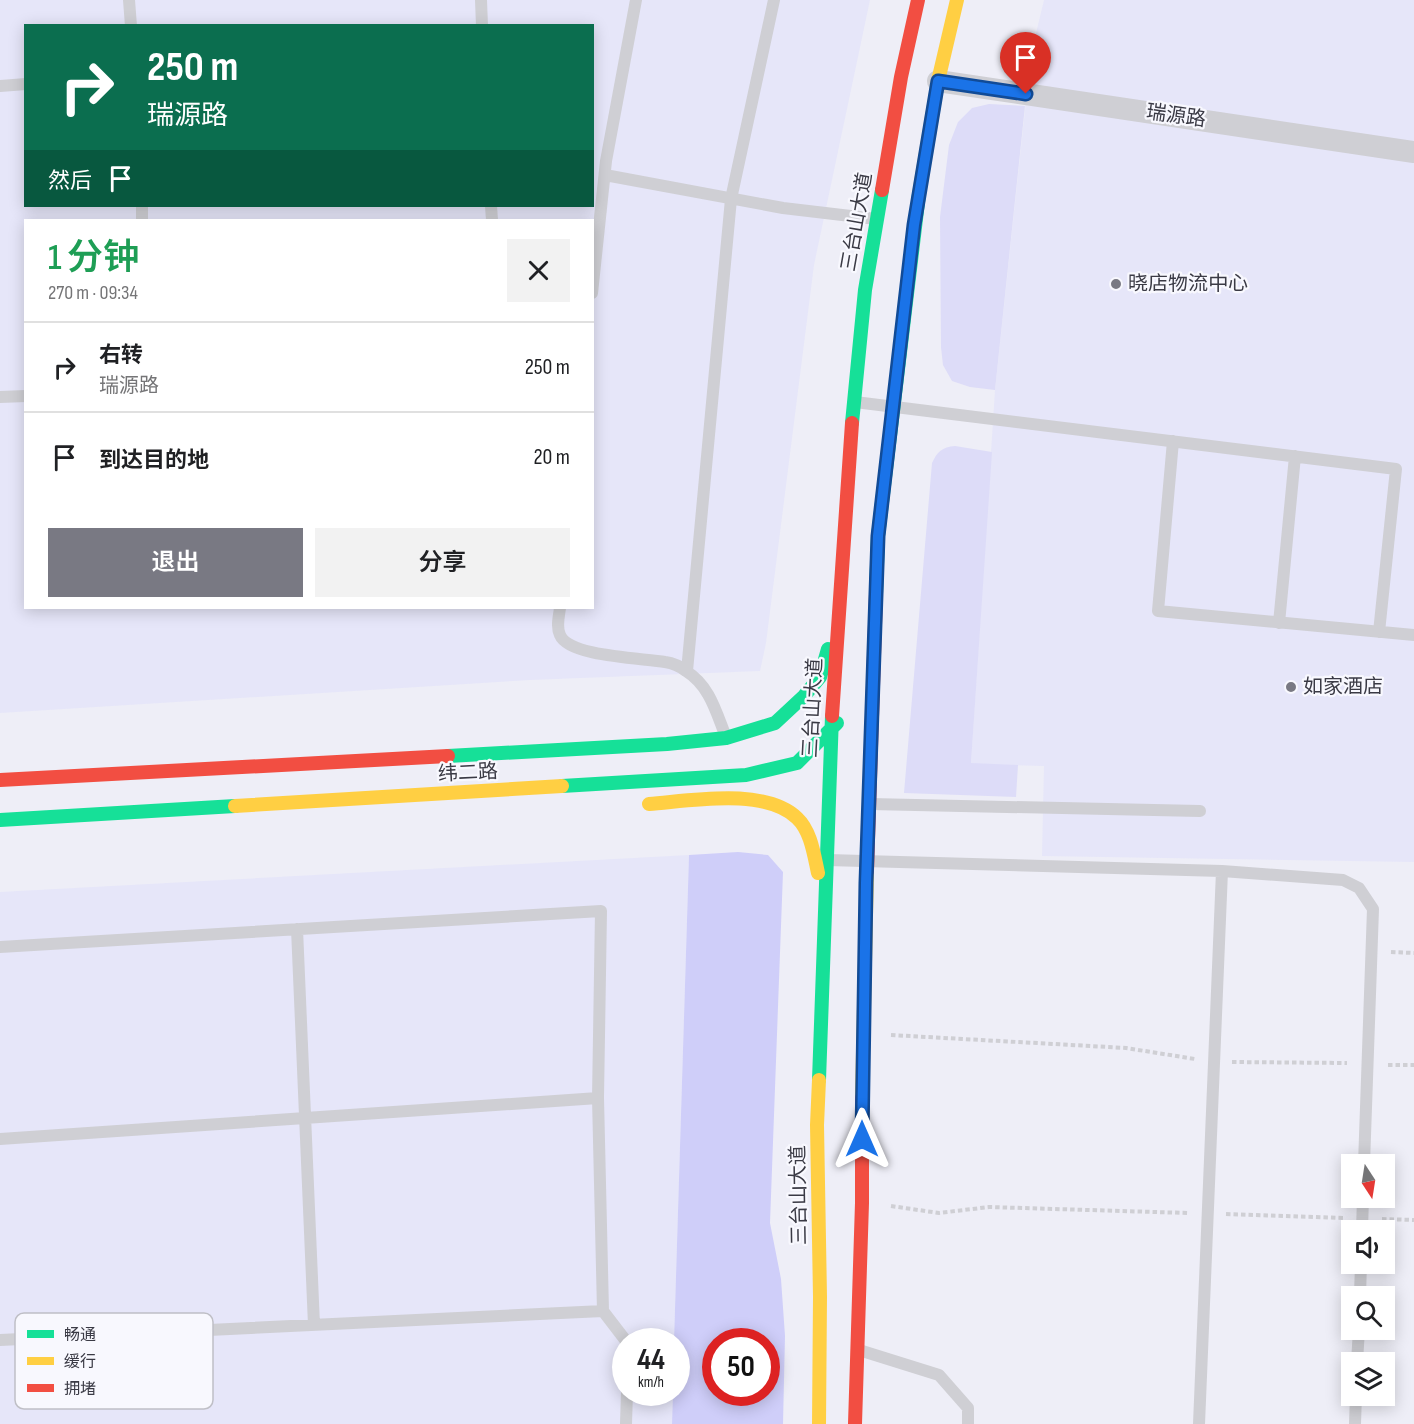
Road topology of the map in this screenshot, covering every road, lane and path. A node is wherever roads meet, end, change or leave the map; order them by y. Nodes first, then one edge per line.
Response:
1 (129, 0) edge
2 (481, 0) edge
3 (636, 0) edge
4 (774, 0) edge
5 (918, 0) edge
6 (957, 0) edge
7 (131, 24) edge
8 (482, 24) edge
9 (938, 81) junction
10 (24, 84) edge
11 (0, 86) edge
12 (1414, 152) edge
13 (605, 175) junction
14 (730, 199) junction
15 (877, 219) junction
16 (594, 275) edge
17 (24, 396) edge
18 (0, 397) edge
19 (854, 402) junction
20 (893, 407) junction
21 (1173, 441) junction
22 (1295, 456) junction
23 (560, 609) edge
24 (837, 619) junction
25 (1279, 622) junction
26 (1379, 632) junction
27 (1414, 635) edge
28 (874, 650) junction
29 (687, 671) junction
30 (859, 690) dead end
31 (845, 713) dead end
32 (831, 729) junction
33 (726, 738) junction
34 (0, 780) edge
35 (393, 797) junction
36 (640, 804) dead end
37 (869, 804) junction
38 (462, 807) dead end
39 (1200, 811) dead end
40 (0, 820) edge
41 (826, 860) junction
42 (867, 862) junction
43 (1222, 871) junction
44 (825, 900) junction
45 (297, 930) junction
46 (0, 947) edge
47 (862, 1033) junction
48 (1214, 1062) junction
49 (1368, 1063) junction
50 (1414, 1065) edge
51 (598, 1098) junction
52 (305, 1118) junction
53 (0, 1139) edge
54 (1364, 1154) edge
55 (862, 1203) junction
56 (1208, 1214) junction
57 (1414, 1220) edge
58 (1395, 1221) edge
59 (1341, 1223) edge
60 (603, 1311) junction
61 (314, 1325) junction
62 (616, 1328) edge
63 (213, 1330) edge
64 (15, 1339) edge
65 (0, 1340) edge
66 (858, 1350) junction
67 (627, 1406) edge
68 (1356, 1406) edge
69 (626, 1424) edge
70 (819, 1424) edge
71 (855, 1424) edge
72 (968, 1424) edge
73 (1199, 1424) edge
74 (1355, 1424) edge

1 - 7 lane
2 - 8 lane
3 - 13 lane
4 - 14 lane
5 - 15 main road, 三台山大道
6 - 9 main road
9 - 12 street, 瑞源路
9 - 20 main road
10 - 11 lane
13 - 14 lane
13 - 16 lane
14 - 15 lane
14 - 29 lane
15 - 19 main road, 三台山大道
17 - 18 lane
19 - 20 lane
19 - 24 main road, 三台山大道
20 - 21 lane
20 - 28 main road
21 - 22 lane
21 - 25 lane
22 - 25 lane
22 - 26 lane
23 - 29 lane
24 - 32 main road, 三台山大道
24 - 33 main road, 纬二路
25 - 26 lane
26 - 27 lane
28 - 30 main road
28 - 37 main road
29 - 33 lane
31 - 32 main road, 纬二路
32 - 35 main road, 纬二路
32 - 41 main road, 三台山大道
33 - 34 main road, 纬二路
35 - 38 main road
35 - 40 main road, 纬二路
36 - 44 main road
37 - 39 lane
37 - 42 main road
41 - 42 lane
41 - 44 main road, 三台山大道
42 - 43 lane
42 - 47 main road
43 - 48 lane
43 - 49 lane
44 - 70 main road, 三台山大道
45 - 46 lane
45 - 51 lane
45 - 52 lane
47 - 48 path
47 - 55 main road
48 - 49 path
48 - 56 lane
49 - 50 path
49 - 54 lane
51 - 52 lane
51 - 60 lane
52 - 53 lane
52 - 61 lane
55 - 56 path
55 - 66 main road
56 - 59 path
56 - 73 lane
57 - 58 path
60 - 61 lane
60 - 62 lane
61 - 63 lane
64 - 65 lane
66 - 71 main road
66 - 72 lane
67 - 69 lane
68 - 74 lane

